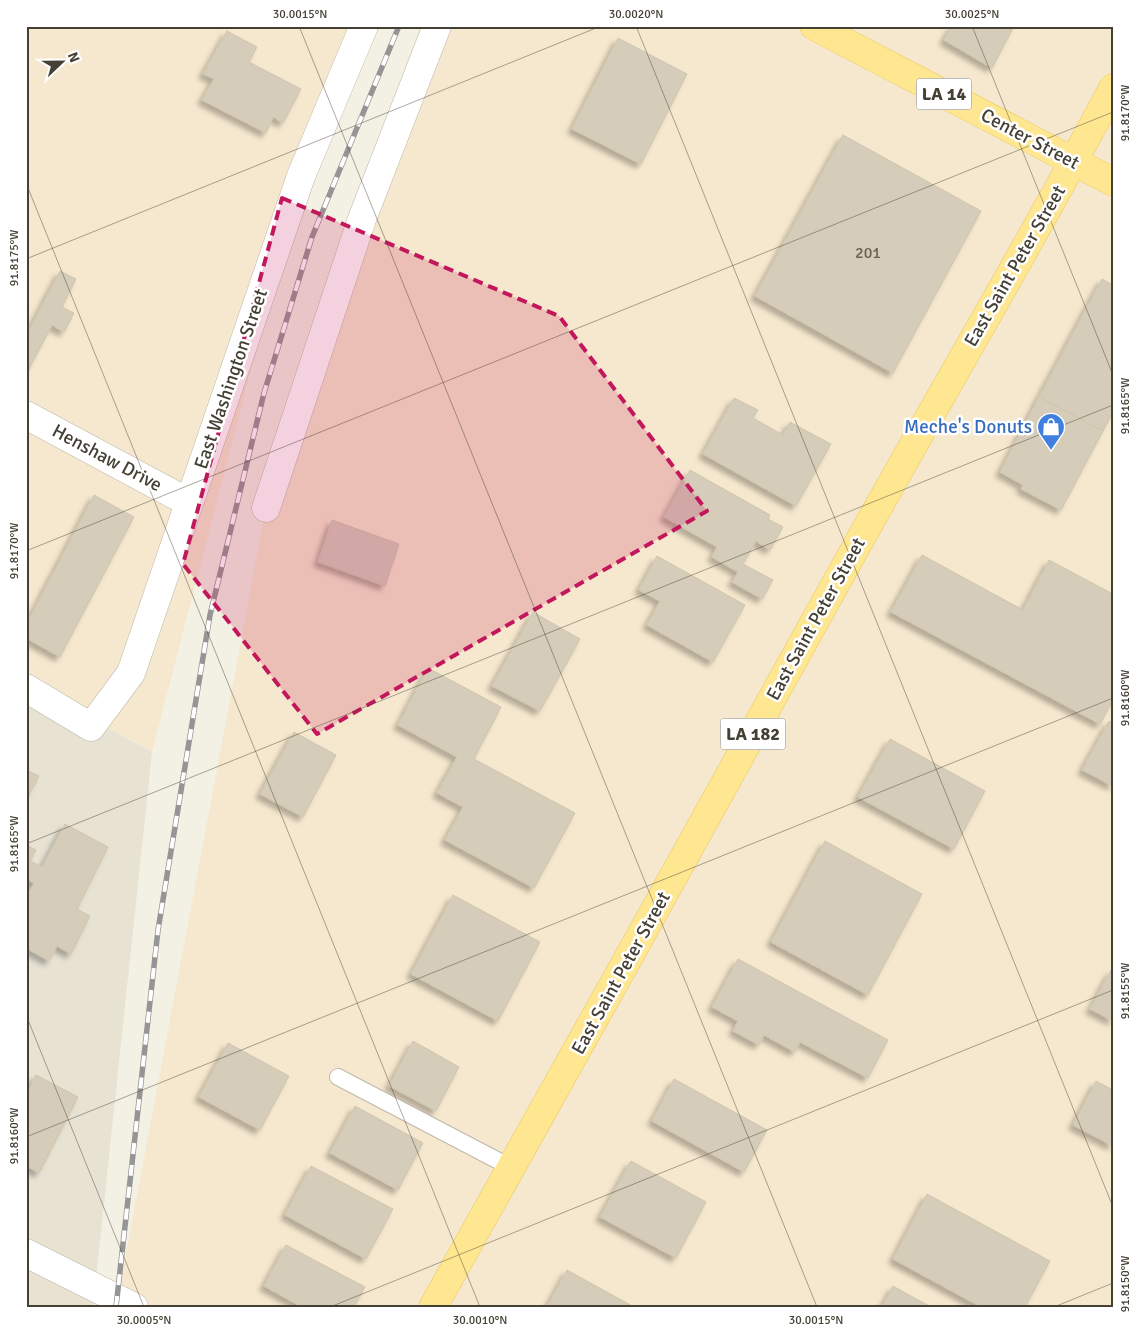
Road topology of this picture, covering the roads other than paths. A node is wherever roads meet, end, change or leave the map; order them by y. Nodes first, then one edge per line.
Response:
1 (364, 26) edge
2 (437, 26) edge
3 (814, 26) edge
4 (1113, 88) edge
5 (1074, 162) junction
6 (1113, 182) edge
7 (26, 415) edge
8 (188, 502) junction
9 (266, 508) dead end
10 (26, 688) edge
11 (338, 1077) dead end
12 (512, 1168) junction
13 (26, 1253) edge
14 (134, 1307) edge
15 (433, 1307) edge

1 - 8 street, East Washington Street
2 - 9 street
3 - 5 main road, Center Street / LA 14
4 - 5 main road, East Saint Peter Street / LA 182
5 - 6 main road, Center Street / LA 14
5 - 12 main road, East Saint Peter Street / LA 182
7 - 8 street, Henshaw Drive
8 - 10 street, East Washington Street
11 - 12 lane
12 - 15 main road, East Saint Peter Street / LA 182
13 - 14 street

